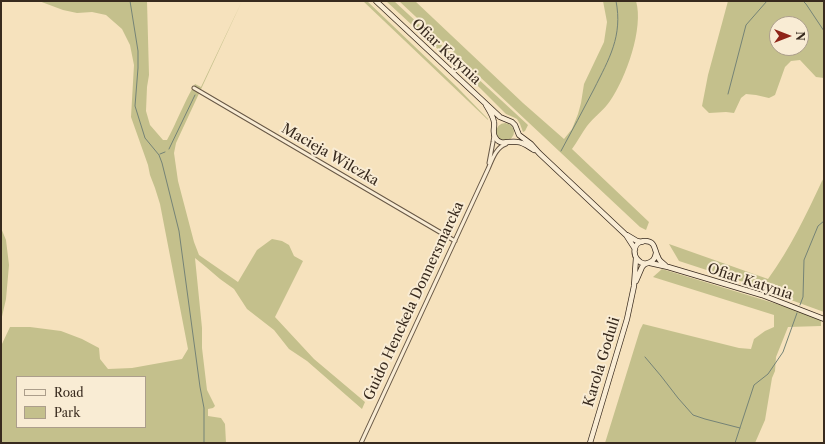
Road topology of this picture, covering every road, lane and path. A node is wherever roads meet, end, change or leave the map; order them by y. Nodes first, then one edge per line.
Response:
1 (376, 1) edge
2 (194, 88) dead end
3 (484, 102) junction
4 (506, 120) junction
5 (494, 126) junction
6 (517, 129) junction
7 (494, 134) junction
8 (509, 143) junction
9 (539, 153) junction
10 (488, 169) junction
11 (626, 235) junction
12 (455, 241) junction
13 (643, 242) junction
14 (635, 249) junction
15 (656, 253) junction
16 (636, 258) junction
17 (648, 263) junction
18 (668, 267) junction
19 (634, 286) junction
20 (824, 319) edge
21 (361, 443) edge
22 (590, 443) edge

1 - 3 street, Ofiar Katynia
2 - 12 street, Macieja Wilczka
3 - 4 street, Ofiar Katynia
3 - 5 street, Ofiar Katynia
4 - 5 street
4 - 6 street, Ofiar Katynia
5 - 7 street, Ofiar Katynia
6 - 8 street
6 - 9 street, Ofiar Katynia
7 - 8 street, Ofiar Katynia
7 - 10 street, Guido Henckela Donnersmarcka
8 - 9 street, Ofiar Katynia
8 - 10 street, Guido Henckela Donnersmarcka
9 - 11 street, Ofiar Katynia
10 - 12 street, Guido Henckela Donnersmarcka
11 - 13 street, Ofiar Katynia
11 - 14 street, Ofiar Katynia
12 - 21 street, Guido Henckela Donnersmarcka
13 - 14 street
13 - 15 street
14 - 16 street
15 - 17 street
15 - 18 street
16 - 17 street
16 - 19 street, Karola Goduli
17 - 18 street, Ofiar Katynia
17 - 19 street, Karola Goduli
18 - 20 street, Ofiar Katynia
19 - 22 street, Karola Goduli

